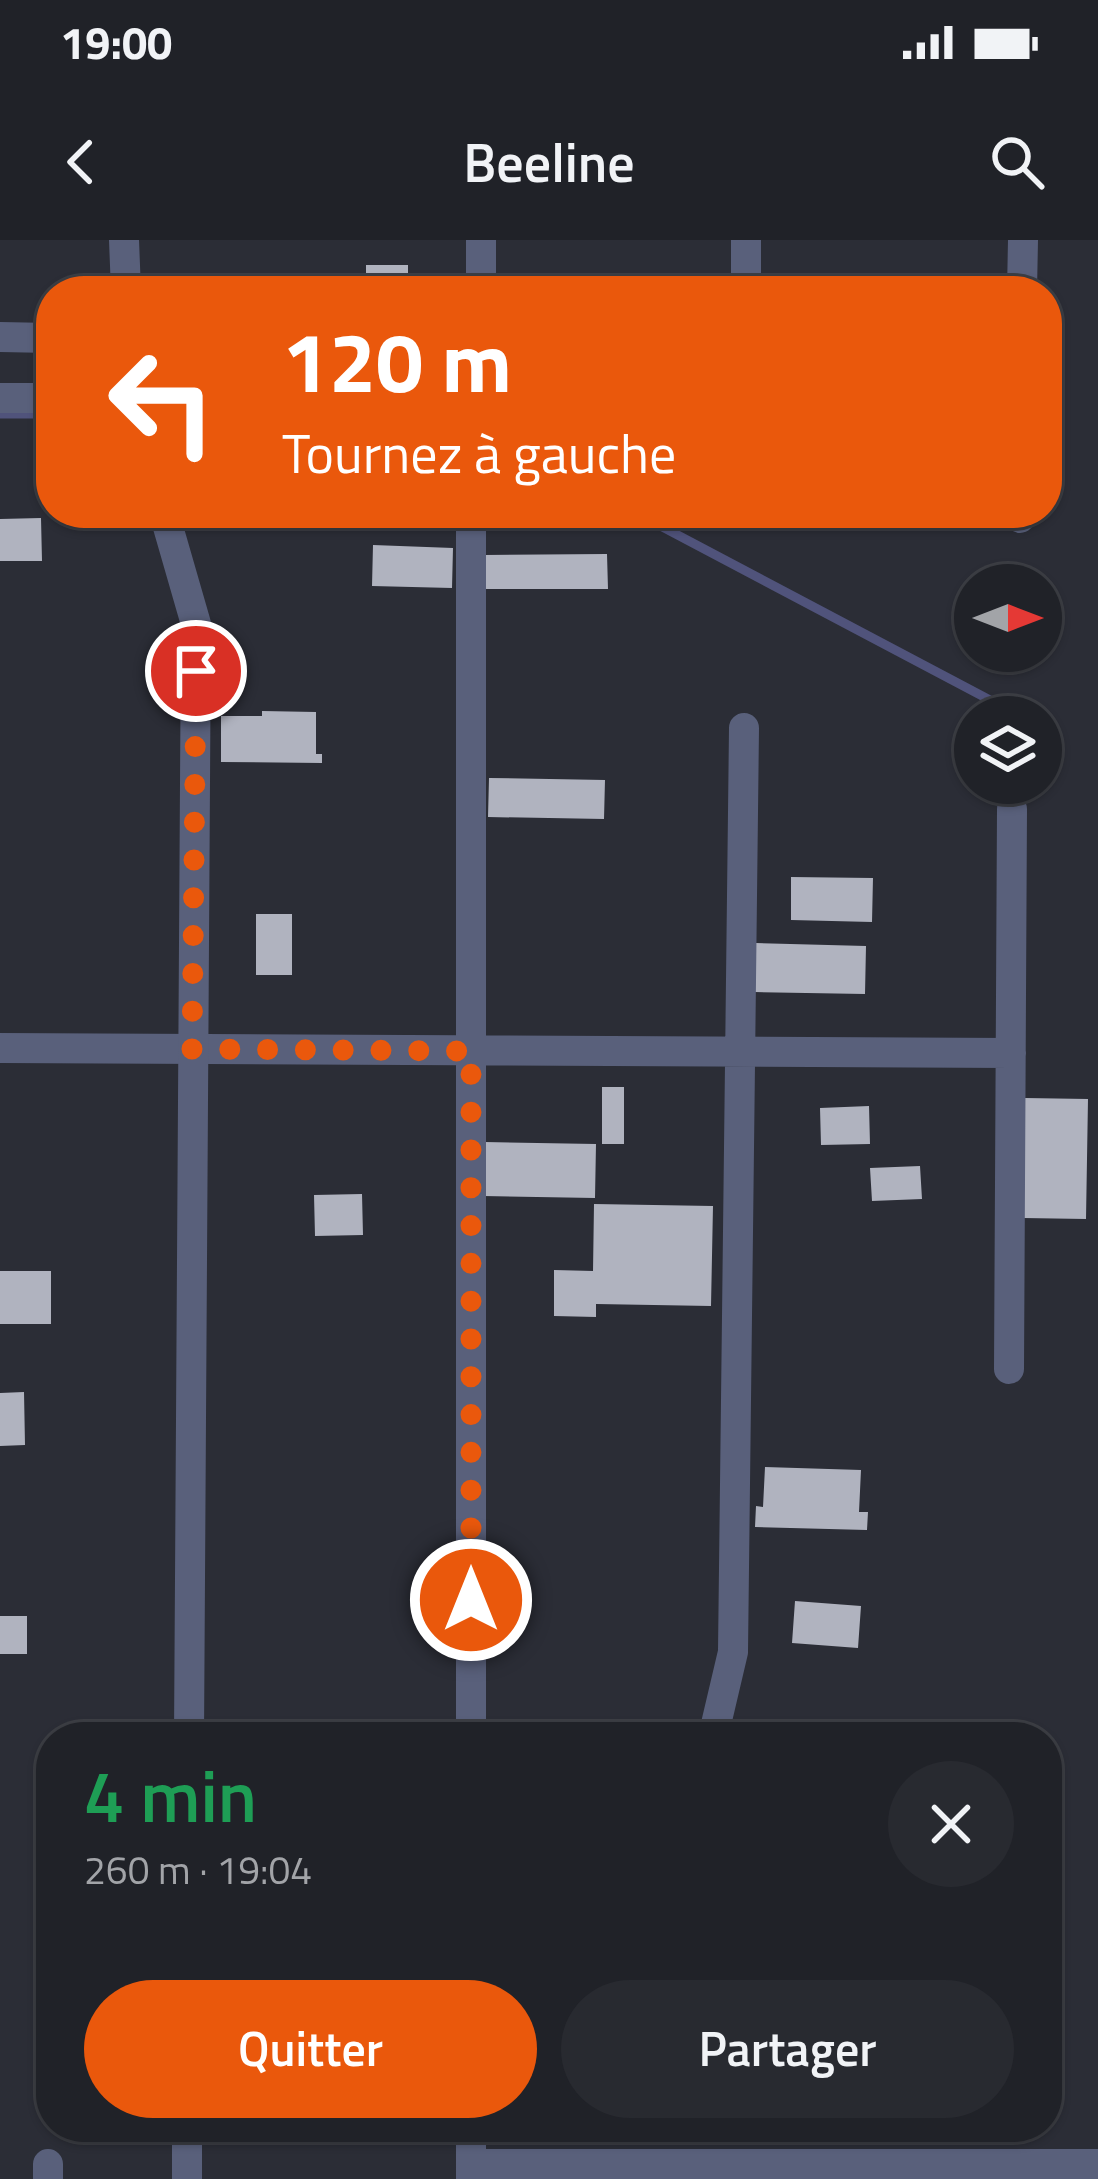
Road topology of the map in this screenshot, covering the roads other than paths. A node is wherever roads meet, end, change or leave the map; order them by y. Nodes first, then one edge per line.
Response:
1 (124, 240) edge
2 (481, 240) edge
3 (746, 240) edge
4 (1023, 240) edge
5 (125, 276) edge
6 (481, 276) edge
7 (746, 276) edge
8 (1022, 276) edge
9 (0, 337) edge
10 (36, 338) edge
11 (0, 398) edge
12 (36, 398) edge
13 (168, 528) edge
14 (471, 528) edge
15 (743, 728) dead end
16 (1012, 809) dead end
17 (0, 1048) edge
18 (192, 1049) junction
19 (471, 1051) junction
20 (740, 1052) junction
21 (1010, 1054) junction
22 (1009, 1370) dead end
23 (189, 1722) edge
24 (471, 1722) edge
25 (717, 1722) edge
26 (187, 2142) edge
27 (1098, 2164) edge
28 (471, 2172) edge
29 (187, 2179) edge

1 - 5 street
2 - 6 street
3 - 7 street
4 - 8 street
9 - 10 street
11 - 12 street
13 - 18 street
14 - 19 street
15 - 20 street
16 - 21 street
17 - 18 street
18 - 19 street
18 - 23 street
19 - 20 street
19 - 24 street
20 - 21 street
20 - 25 street
21 - 22 street
26 - 29 street
27 - 28 street

